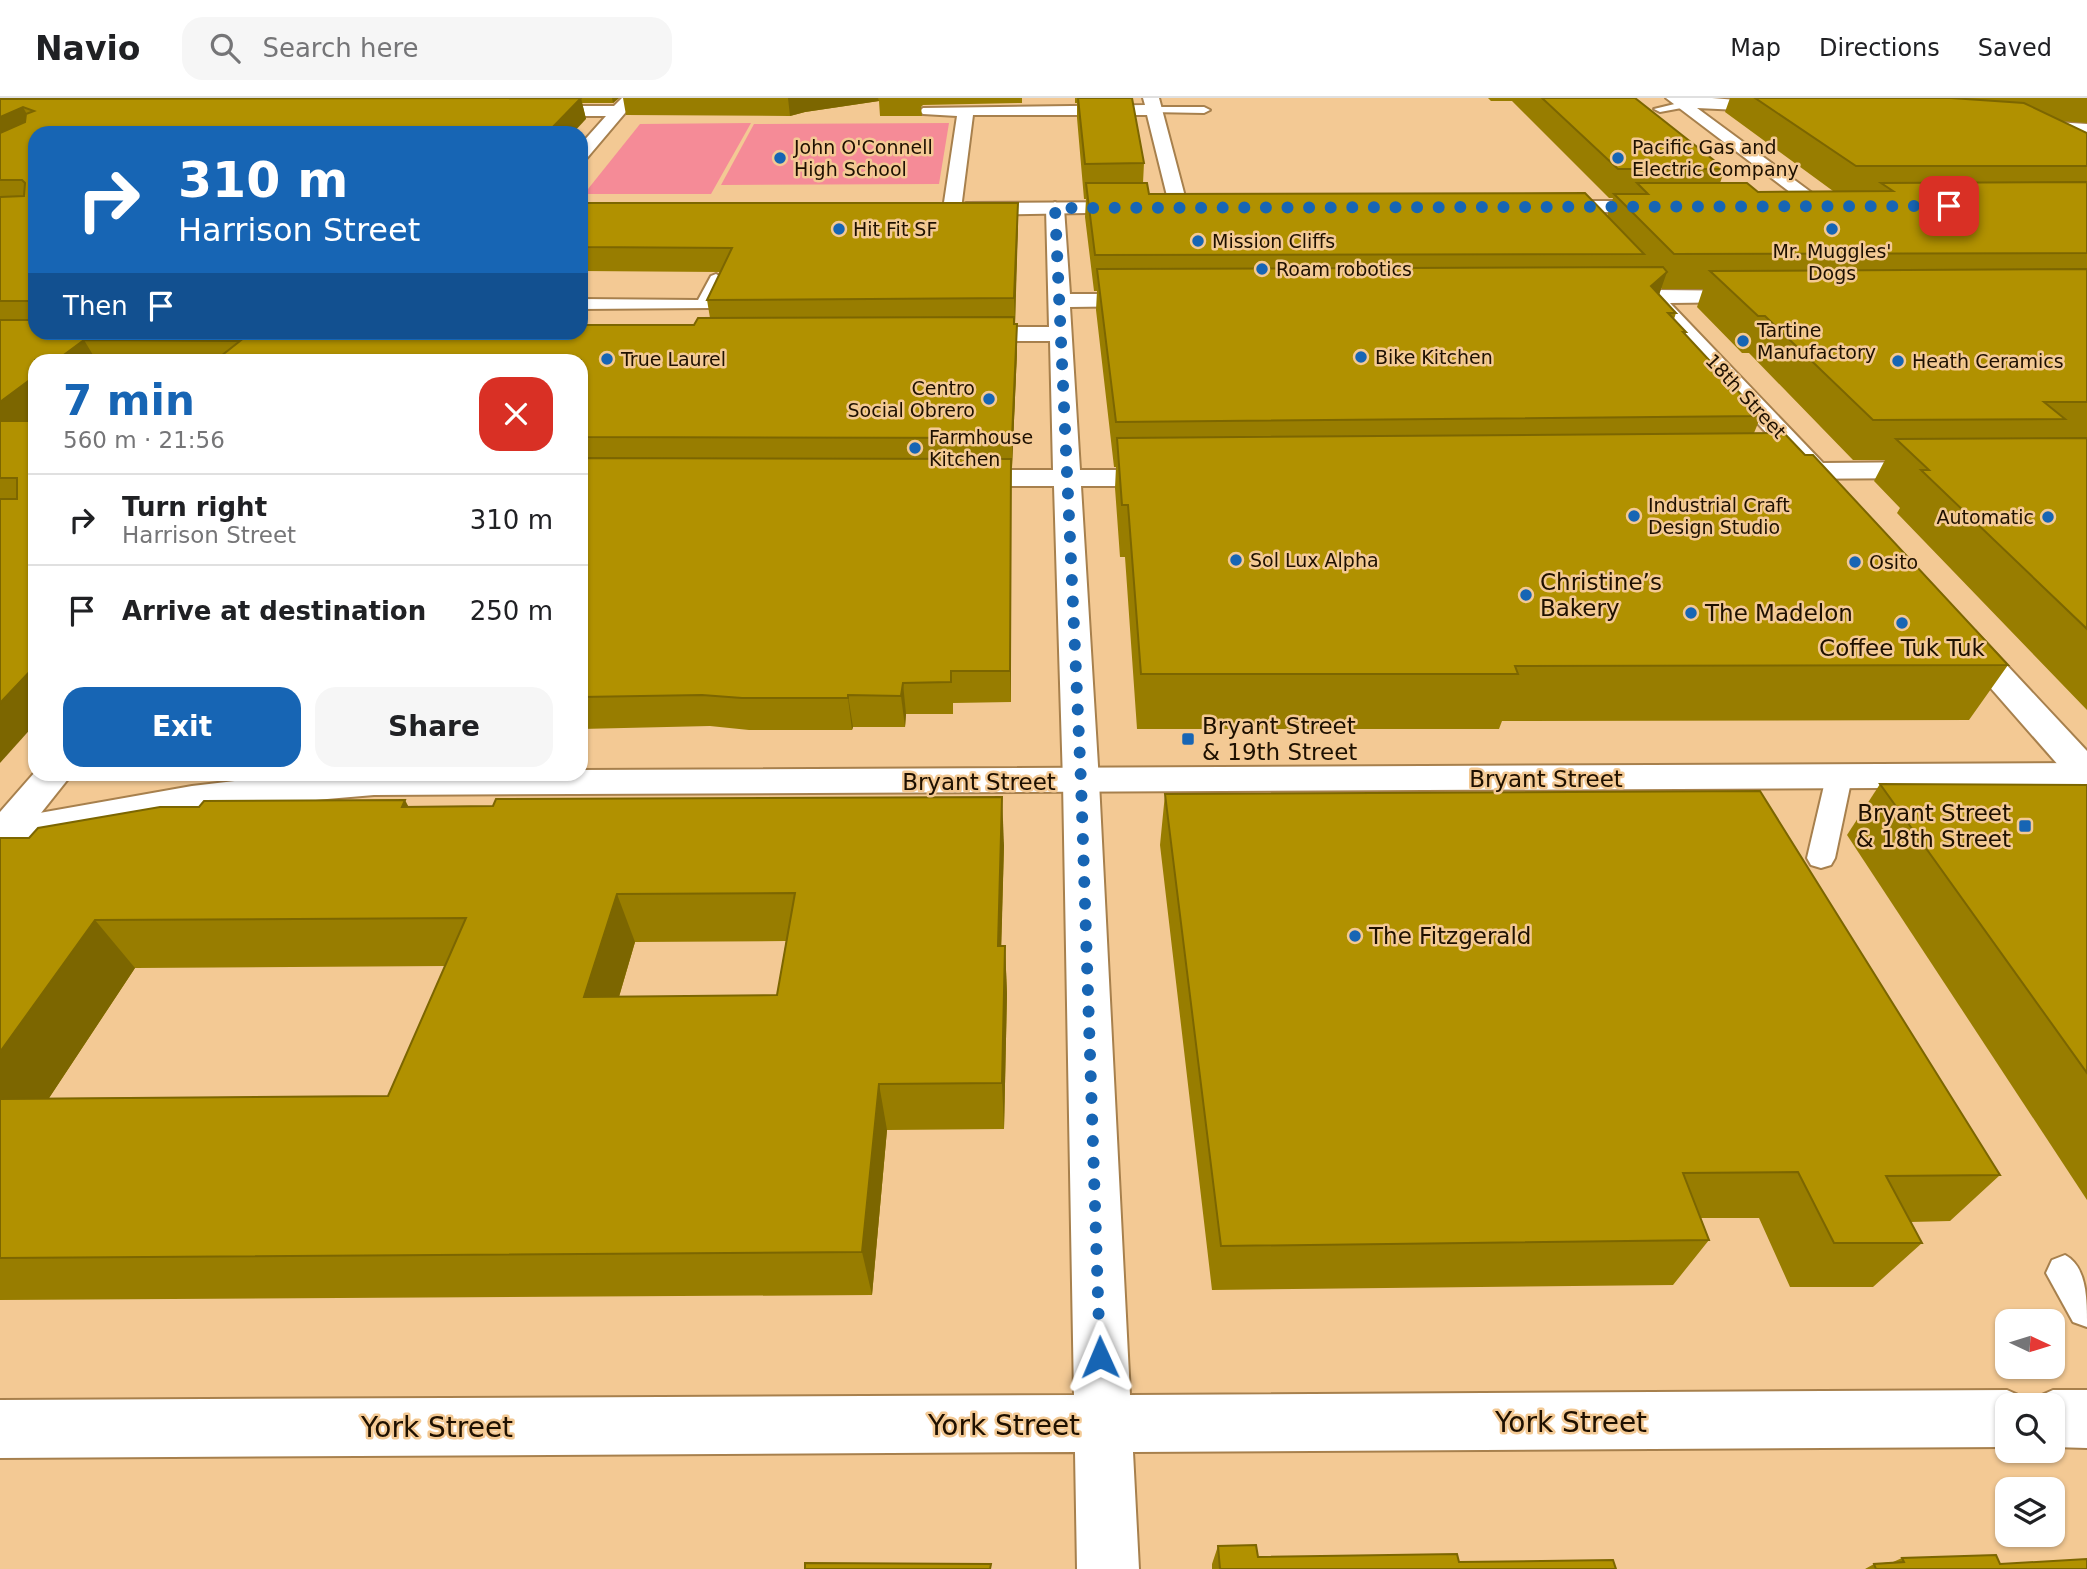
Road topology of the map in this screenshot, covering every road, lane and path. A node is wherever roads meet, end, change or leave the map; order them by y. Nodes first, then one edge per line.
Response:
1 (629, 98) edge
2 (1678, 101) edge
3 (1153, 104) edge
4 (1795, 108) edge
5 (1660, 109) dead end
6 (966, 110) junction
7 (1205, 110) dead end
8 (519, 111) edge
9 (618, 111) junction
10 (928, 111) dead end
11 (2004, 123) edge
12 (2087, 129) edge
13 (588, 146) edge
14 (1530, 207) edge
15 (1571, 207) junction
16 (1678, 207) edge
17 (1794, 207) edge
18 (1055, 208) junction
19 (1594, 233) edge
20 (1629, 271) edge
21 (716, 279) edge
22 (1653, 296) junction
23 (1769, 296) edge
24 (1589, 297) edge
25 (1162, 300) edge
26 (588, 304) edge
27 (1059, 317) junction
28 (939, 334) edge
29 (1815, 470) junction
30 (1952, 470) edge
31 (1749, 471) edge
32 (929, 478) edge
33 (1066, 478) junction
34 (1195, 478) edge
35 (1838, 496) edge
36 (1946, 617) edge
37 (2087, 775) edge
38 (1839, 777) junction
39 (48, 781) edge
40 (1081, 782) junction
41 (1, 835) edge
42 (1821, 858) dead end
43 (2065, 1273) dead end
44 (2087, 1308) edge
45 (1995, 1419) edge
46 (2065, 1419) edge
47 (2087, 1419) edge
48 (1102, 1425) junction
49 (0, 1429) edge
50 (1108, 1569) edge

1 - 9 street
2 - 4 street
2 - 5 lane
2 - 17 street
3 - 6 street
3 - 7 lane
3 - 18 street
6 - 10 street
6 - 18 street
8 - 9 street
9 - 13 street
11 - 12 street
14 - 15 street
15 - 16 street
15 - 19 street
18 - 27 street
20 - 22 street, 18th Street
21 - 26 lane
22 - 23 street
22 - 24 street
22 - 29 street, 18th Street
25 - 27 street
27 - 28 street
27 - 33 street
29 - 30 street
29 - 31 street
29 - 35 street, 18th Street
32 - 33 street
33 - 34 street
33 - 40 street
36 - 37 street
37 - 38 street, Bryant Street
38 - 40 street, Bryant Street
38 - 42 lane
39 - 41 street
40 - 41 street, Bryant Street
40 - 48 street
43 - 44 lane
45 - 48 street, York Street
46 - 47 street
48 - 49 street, York Street
48 - 50 street

